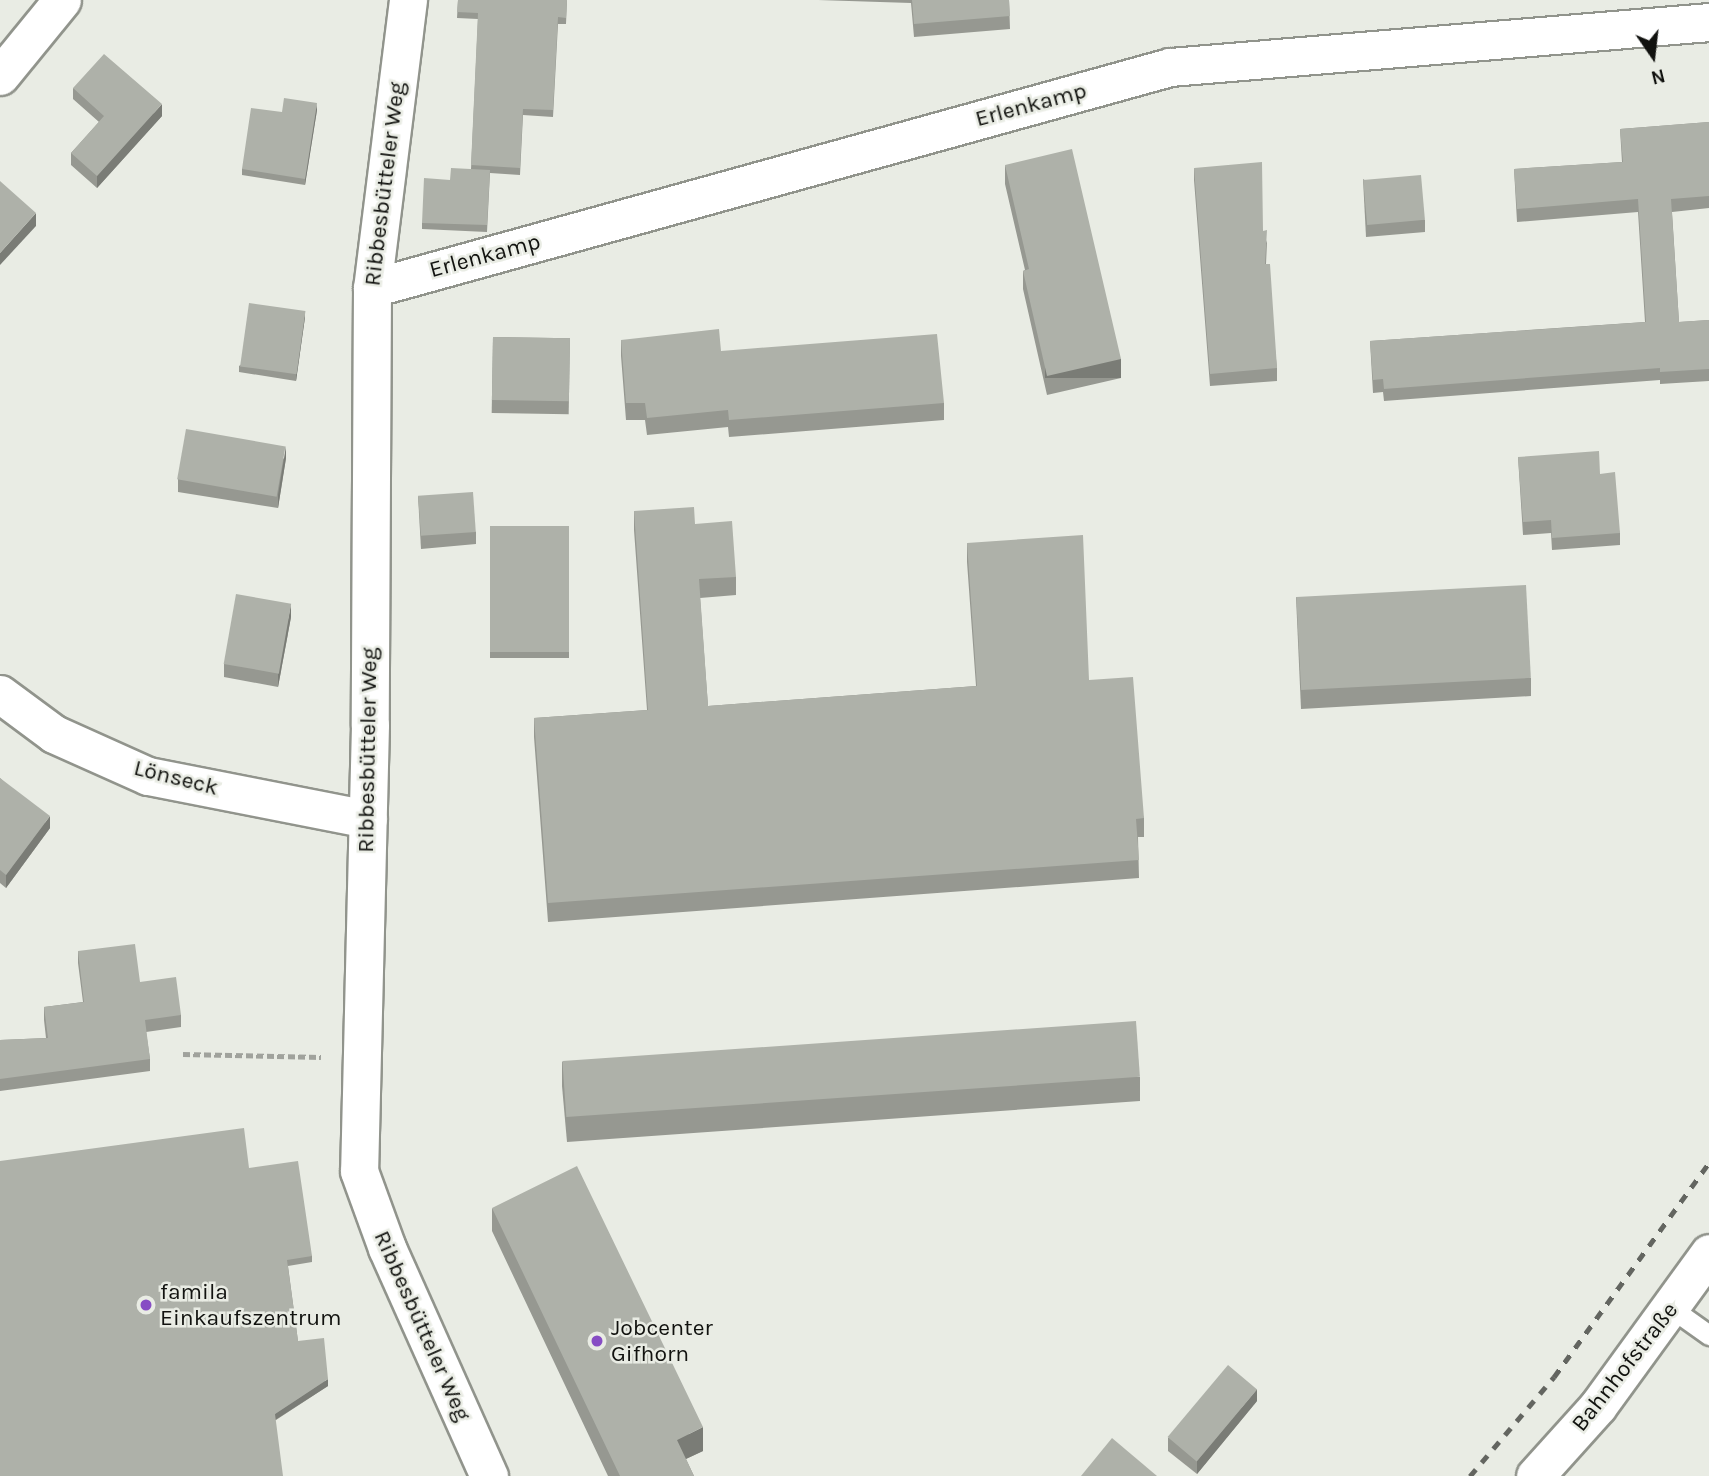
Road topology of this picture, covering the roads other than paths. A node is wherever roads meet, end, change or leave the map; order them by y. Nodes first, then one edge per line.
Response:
1 (62, 0) edge
2 (408, 0) edge
3 (1709, 22) edge
4 (0, 76) edge
5 (372, 288) junction
6 (0, 694) edge
7 (368, 819) junction
8 (1709, 1253) edge
9 (1671, 1308) junction
10 (1709, 1335) edge
11 (489, 1476) edge
12 (1535, 1476) edge

1 - 4 street
2 - 5 street, Ribbesbütteler Weg
3 - 5 street, Erlenkamp
5 - 7 street, Ribbesbütteler Weg
6 - 7 street, Lönseck
7 - 11 street, Ribbesbütteler Weg
8 - 9 street, Bahnhofstraße
9 - 10 lane
9 - 12 street, Bahnhofstraße

